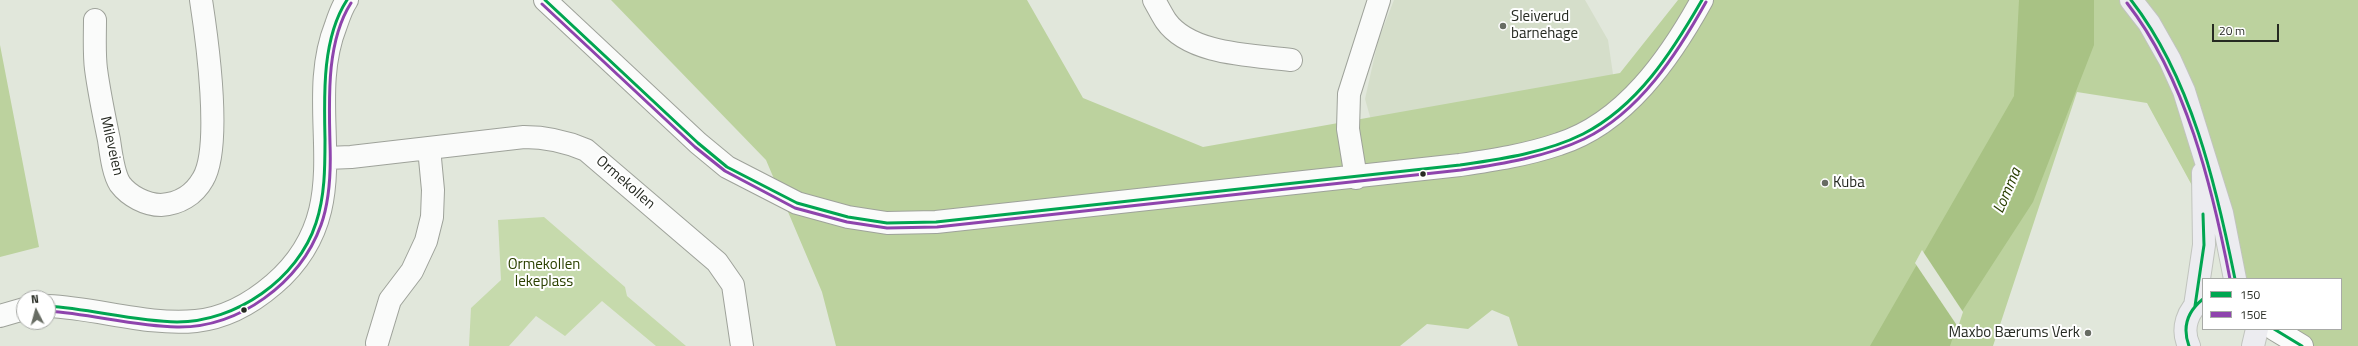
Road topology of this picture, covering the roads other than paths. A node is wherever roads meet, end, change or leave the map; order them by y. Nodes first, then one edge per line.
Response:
1 (200, 0) edge
2 (545, 0) edge
3 (1154, 0) edge
4 (1379, 0) edge
5 (1702, 0) edge
6 (2131, 0) edge
7 (343, 1) edge
8 (95, 20) dead end
9 (1291, 60) dead end
10 (429, 148) junction
11 (2203, 154) junction
12 (327, 158) junction
13 (1356, 178) junction
14 (2235, 278) edge
15 (2199, 302) edge
16 (56, 307) edge
17 (16, 311) edge
18 (0, 316) edge
19 (2257, 330) edge
20 (2276, 330) edge
21 (377, 343) dead end
22 (2187, 344) edge
23 (742, 346) edge
24 (2253, 346) edge
25 (2302, 346) edge

1 - 8 street, Mileveien
2 - 13 street
3 - 9 street
4 - 13 street
5 - 13 street
6 - 11 main road
7 - 12 street
10 - 12 street, Ormekollen
10 - 21 street
10 - 23 street, Ormekollen
11 - 14 main road
11 - 15 main road
12 - 16 street
15 - 22 main road
17 - 18 street
19 - 24 main road
20 - 25 street

